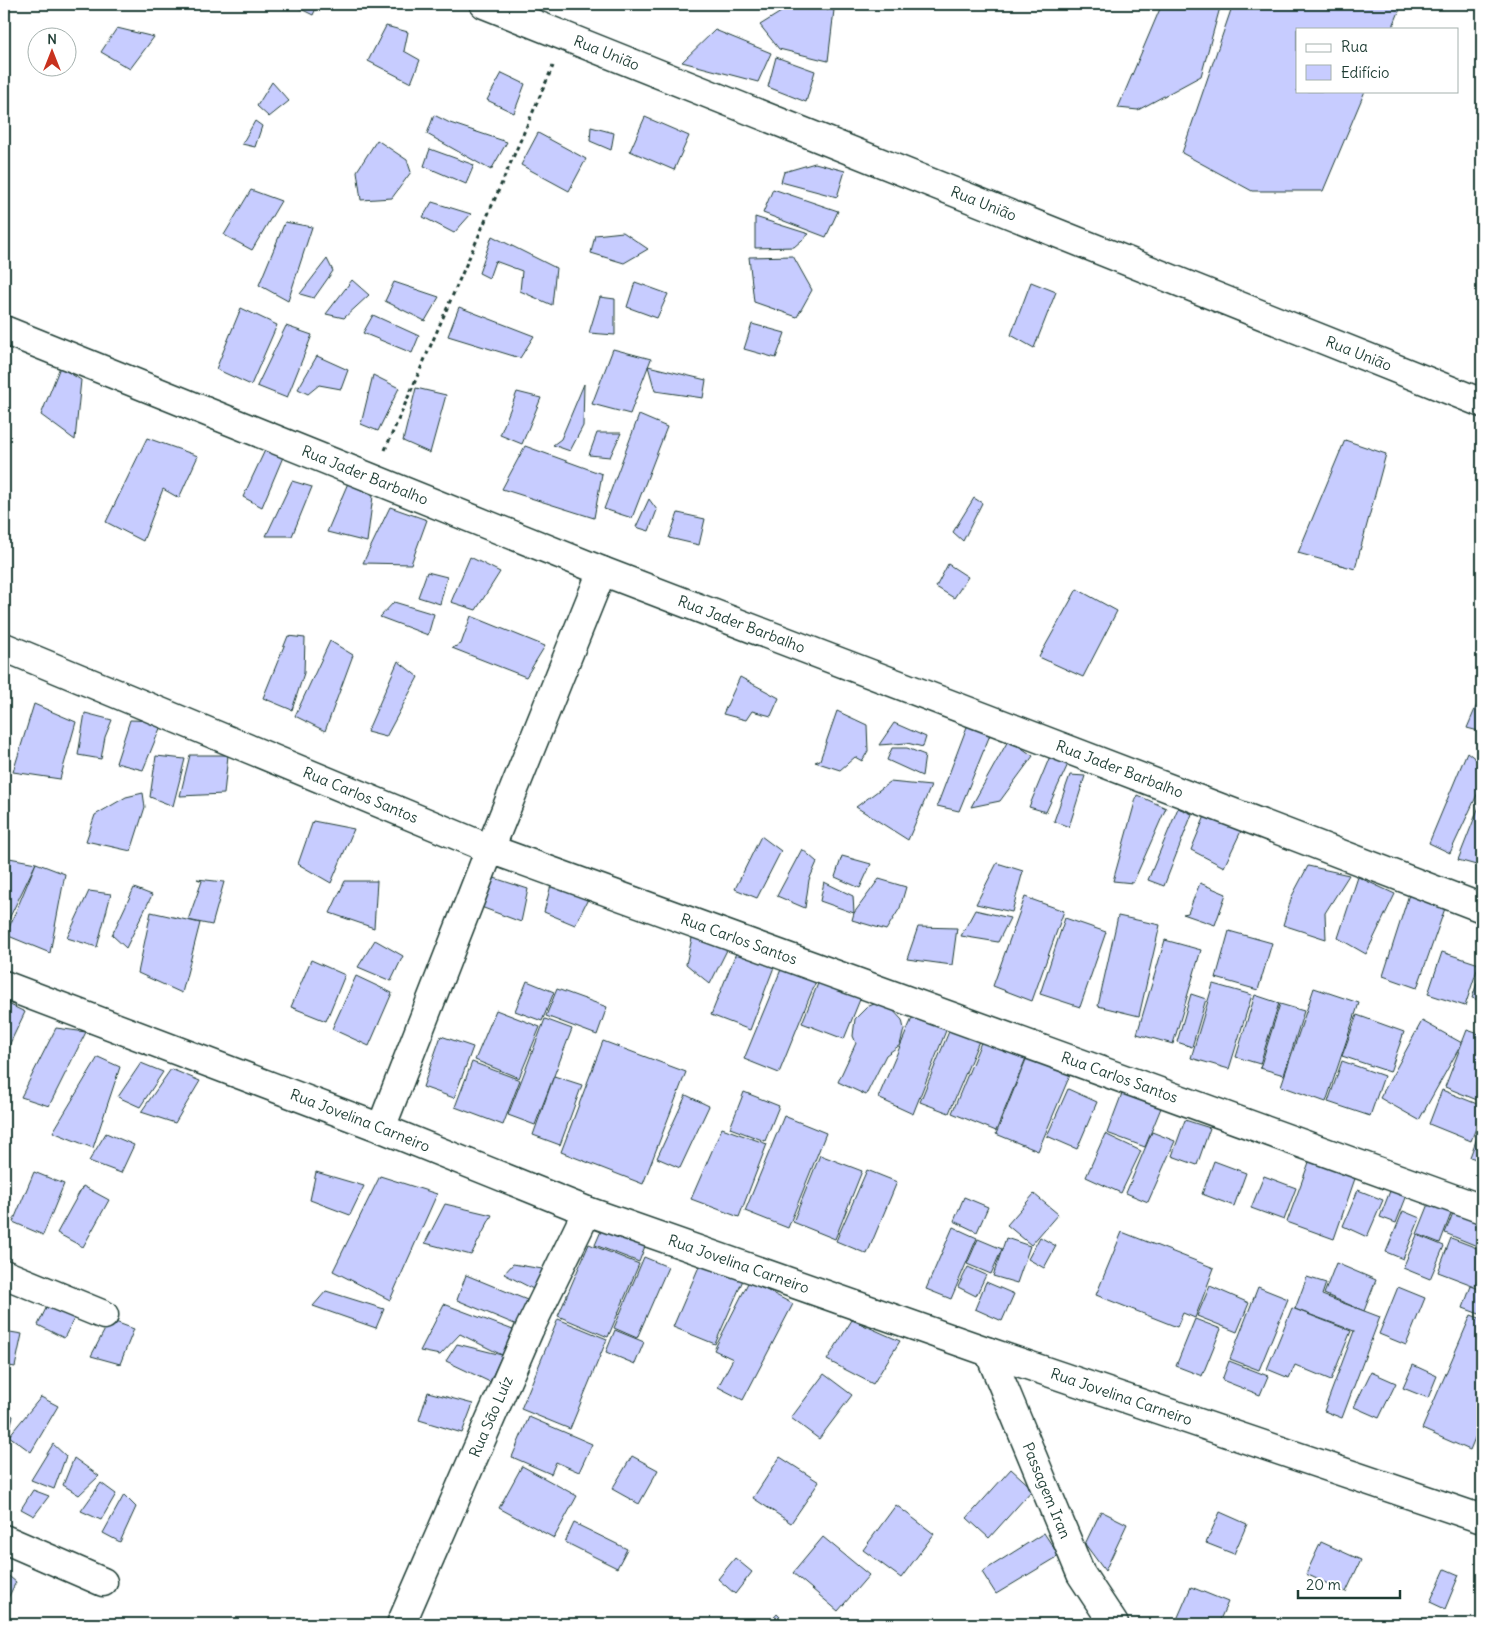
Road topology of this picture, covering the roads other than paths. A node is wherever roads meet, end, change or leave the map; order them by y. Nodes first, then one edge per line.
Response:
1 (484, 4) edge
2 (4, 330) edge
3 (1482, 403) edge
4 (602, 571) junction
5 (4, 647) edge
6 (490, 849) junction
7 (1482, 908) edge
8 (4, 985) edge
9 (381, 1128) junction
10 (1482, 1209) edge
11 (587, 1211) junction
12 (4, 1274) edge
13 (104, 1315) dead end
14 (989, 1352) junction
15 (1482, 1519) edge
16 (4, 1539) edge
17 (103, 1582) dead end
18 (402, 1624) edge
19 (1114, 1624) edge

1 - 3 street, Rua União
2 - 4 street, Rua Jader Barbalho
4 - 6 street
4 - 7 street, Rua Jader Barbalho
5 - 6 street, Rua Carlos Santos
6 - 9 street
6 - 10 street, Rua Carlos Santos
8 - 9 street, Rua Jovelina Carneiro
9 - 11 street, Rua Jovelina Carneiro
11 - 14 street, Rua Jovelina Carneiro
11 - 18 street, Rua São Luíz
12 - 13 street
14 - 15 street, Rua Jovelina Carneiro
14 - 19 street, Passagem Iran
16 - 17 street

